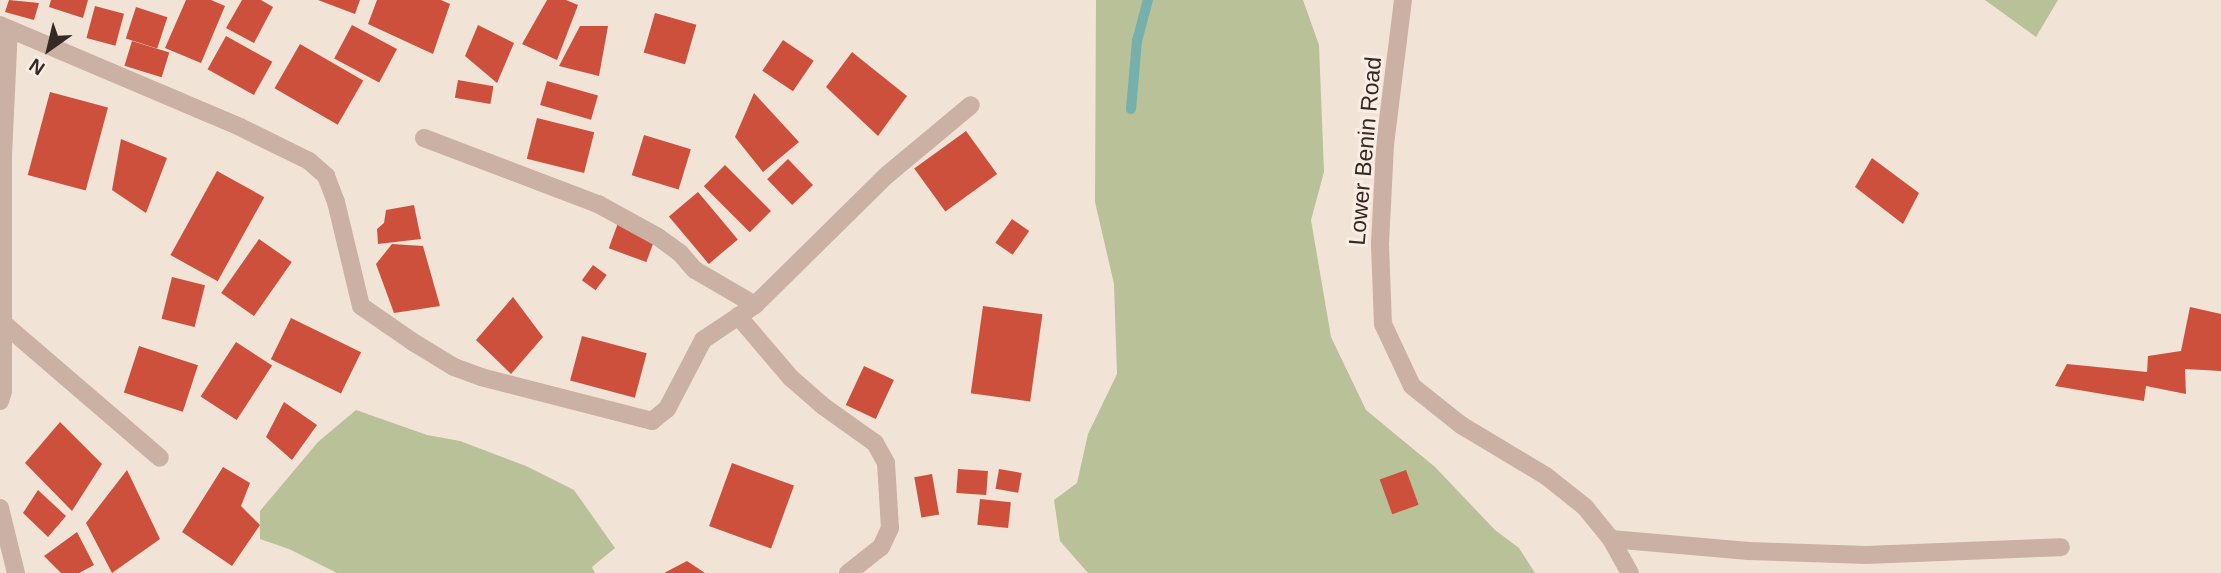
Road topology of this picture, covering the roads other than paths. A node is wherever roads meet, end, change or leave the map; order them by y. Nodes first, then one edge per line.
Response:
1 (1403, 0) edge
2 (4, 27) edge
3 (971, 105) dead end
4 (424, 138) dead end
5 (755, 305) junction
6 (738, 316) junction
7 (2, 322) junction
8 (0, 401) edge
9 (160, 458) dead end
10 (0, 508) edge
11 (1611, 539) junction
12 (2061, 547) dead end
13 (16, 573) edge
14 (848, 573) edge
15 (1630, 573) edge

1 - 11 street, Lower Benin Road
2 - 6 street
2 - 7 street
3 - 5 street
4 - 5 street
5 - 6 street
6 - 14 street
7 - 8 street
7 - 9 street
10 - 13 street
11 - 12 street
11 - 15 street, Lower Benin Road

